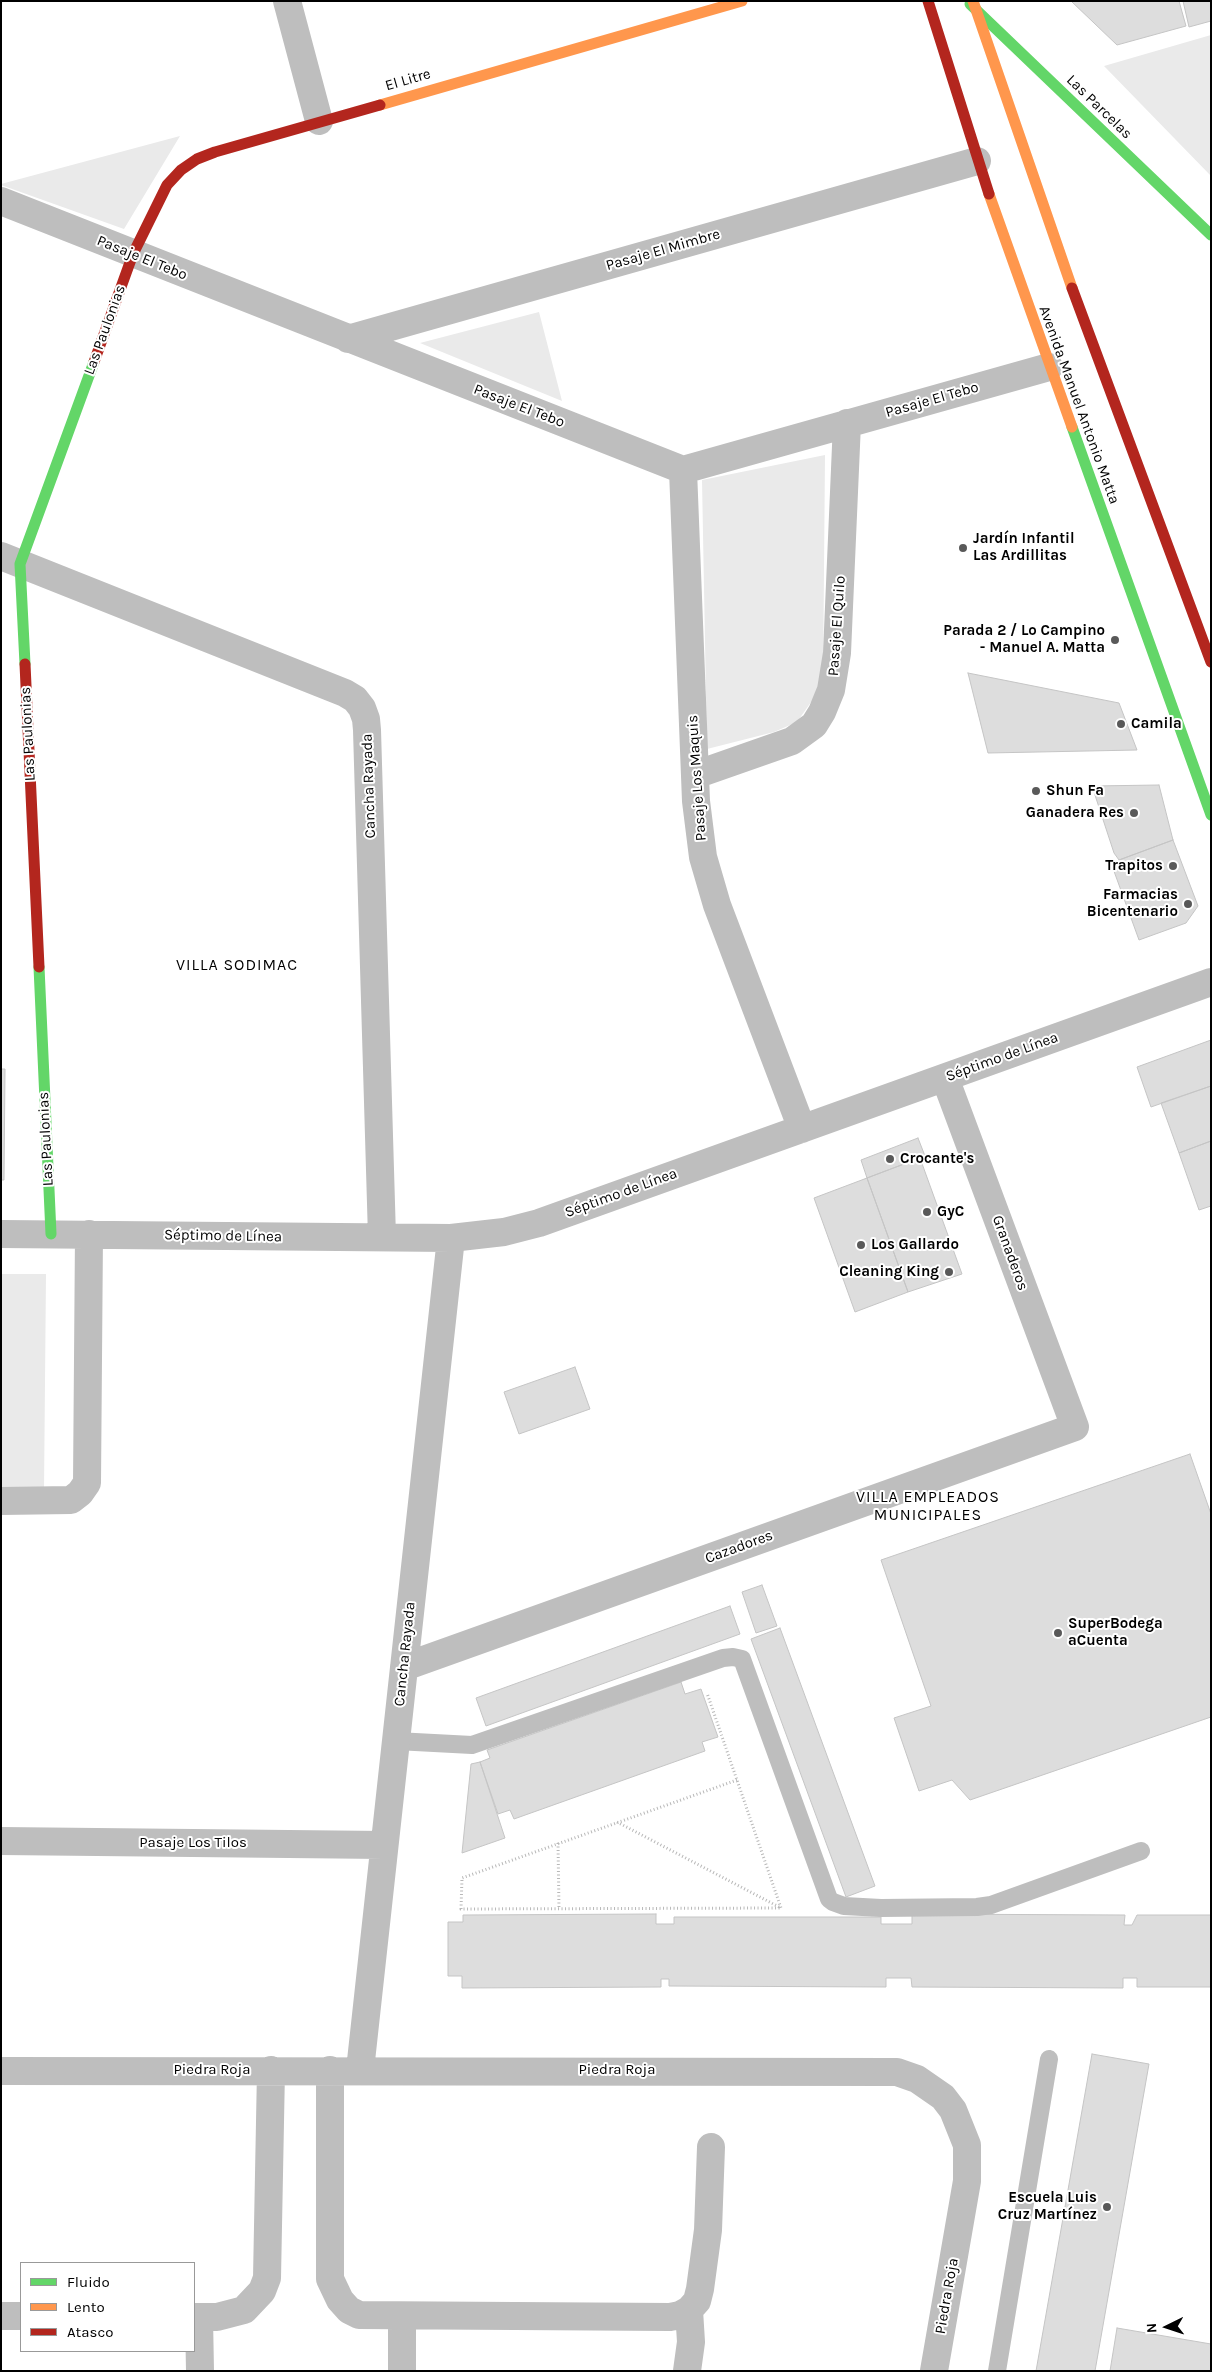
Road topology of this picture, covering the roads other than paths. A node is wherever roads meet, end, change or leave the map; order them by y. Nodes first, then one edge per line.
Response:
1 (287, 1) edge
2 (742, 1) edge
3 (928, 1) edge
4 (971, 4) edge
5 (319, 121) junction
6 (977, 161) junction
7 (1, 202) edge
8 (1211, 235) edge
9 (133, 254) junction
10 (348, 339) junction
11 (1049, 367) junction
12 (847, 423) junction
13 (683, 470) junction
14 (11, 560) edge
15 (1211, 662) edge
16 (695, 775) junction
17 (1211, 815) edge
18 (1211, 982) edge
19 (945, 1078) junction
20 (802, 1129) junction
21 (1, 1234) edge
22 (51, 1234) junction
23 (89, 1234) junction
24 (382, 1237) junction
25 (451, 1238) junction
26 (1075, 1428) joint
27 (1, 1501) edge
28 (404, 1667) junction
29 (396, 1741) junction
30 (1, 1842) edge
31 (384, 1845) junction
32 (1141, 1851) dead end
33 (1049, 2059) dead end
34 (271, 2070) junction
35 (330, 2070) junction
36 (360, 2070) junction
37 (1, 2071) edge
38 (711, 2148) dead end
39 (689, 2310) junction
40 (1, 2316) edge
41 (20, 2316) edge
42 (402, 2316) junction
43 (196, 2317) edge
44 (200, 2371) edge
45 (402, 2371) edge
46 (687, 2371) edge
47 (934, 2371) edge
48 (997, 2371) edge

1 - 5 street
2 - 5 street, El Litre
3 - 6 street, Avenida Manuel Antonio Matta
4 - 8 street, Las Parcelas
4 - 15 street
5 - 9 street, El Litre
6 - 10 street, Pasaje El Mimbre
6 - 11 street, Avenida Manuel Antonio Matta
7 - 9 street, Pasaje El Tebo
9 - 10 street, Pasaje El Tebo
9 - 14 street, Las Paulonias
10 - 13 street, Pasaje El Tebo
11 - 12 street, Pasaje El Tebo
11 - 17 street, Avenida Manuel Antonio Matta
12 - 13 street, Pasaje El Tebo
12 - 16 street, Pasaje El Quilo
13 - 16 street, Pasaje Los Maquis
14 - 22 street, Las Paulonias
14 - 24 street, Cancha Rayada
16 - 20 street, Pasaje Los Maquis
18 - 19 street, Séptimo de Línea
19 - 20 street, Séptimo de Línea
19 - 26 street, Granaderos
20 - 25 street, Séptimo de Línea
21 - 22 street, Séptimo de Línea
22 - 23 street, Séptimo de Línea
23 - 24 street, Séptimo de Línea
23 - 27 street
24 - 25 street, Séptimo de Línea
25 - 28 street, Cancha Rayada
26 - 28 street, Cazadores
28 - 29 street, Cancha Rayada
29 - 31 street, Cancha Rayada
29 - 32 lane
30 - 31 street, Pasaje Los Tilos
31 - 36 street, Cancha Rayada
33 - 48 lane
34 - 35 street, Piedra Roja
34 - 37 street, Piedra Roja
34 - 43 street
35 - 36 street, Piedra Roja
35 - 42 street
36 - 47 street, Piedra Roja
38 - 39 street
39 - 42 street
39 - 46 street
40 - 41 street
42 - 45 street
43 - 44 street

